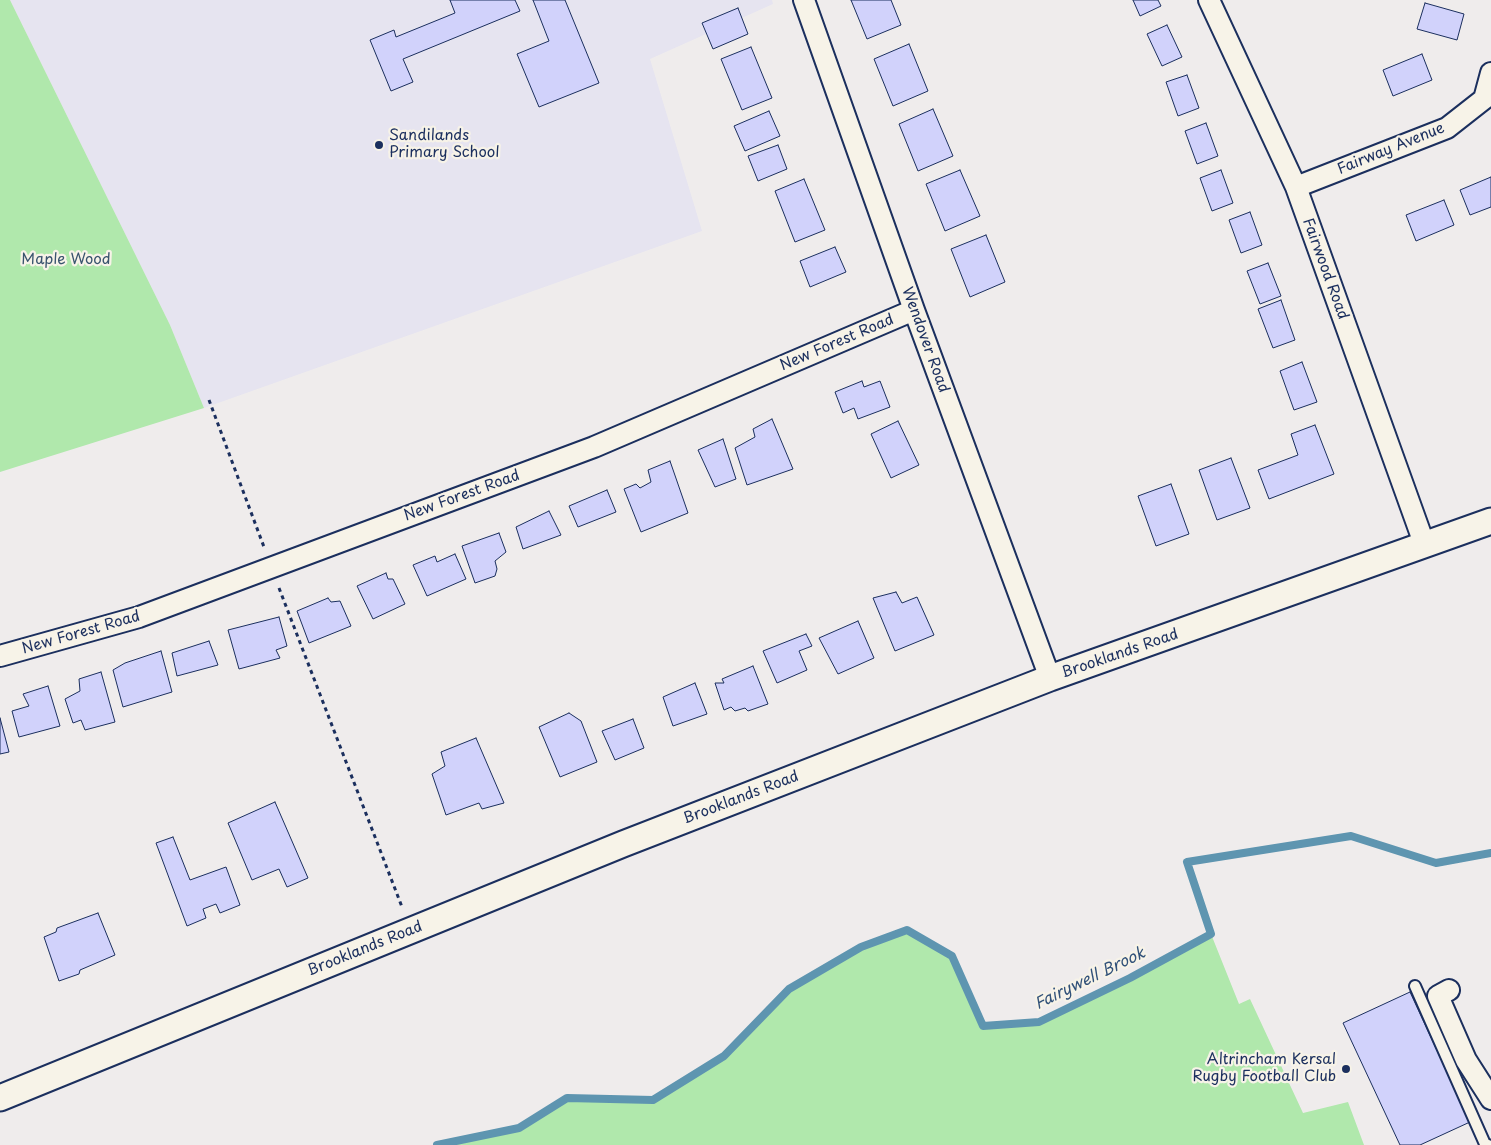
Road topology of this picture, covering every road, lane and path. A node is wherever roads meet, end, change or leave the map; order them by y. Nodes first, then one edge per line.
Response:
1 (804, 0) edge
2 (1209, 0) edge
3 (1491, 73) edge
4 (1296, 187) junction
5 (914, 310) junction
6 (208, 400) dead end
7 (1491, 521) edge
8 (1425, 546) junction
9 (272, 567) junction
10 (0, 656) edge
11 (1050, 678) junction
12 (411, 930) junction
13 (1416, 986) dead end
14 (1449, 990) dead end
15 (0, 1098) edge
16 (1491, 1099) edge
17 (1488, 1145) edge

1 - 5 street, Wendover Road
2 - 4 street, Fairwood Road
3 - 4 street, Fairway Avenue
4 - 8 street, Fairwood Road
5 - 9 street, New Forest Road
5 - 11 street, Wendover Road
6 - 9 path
7 - 8 street, Brooklands Road
8 - 11 street, Brooklands Road
9 - 10 street, New Forest Road
9 - 12 path
11 - 12 street, Brooklands Road
12 - 15 street, Brooklands Road
13 - 17 lane
14 - 16 street

